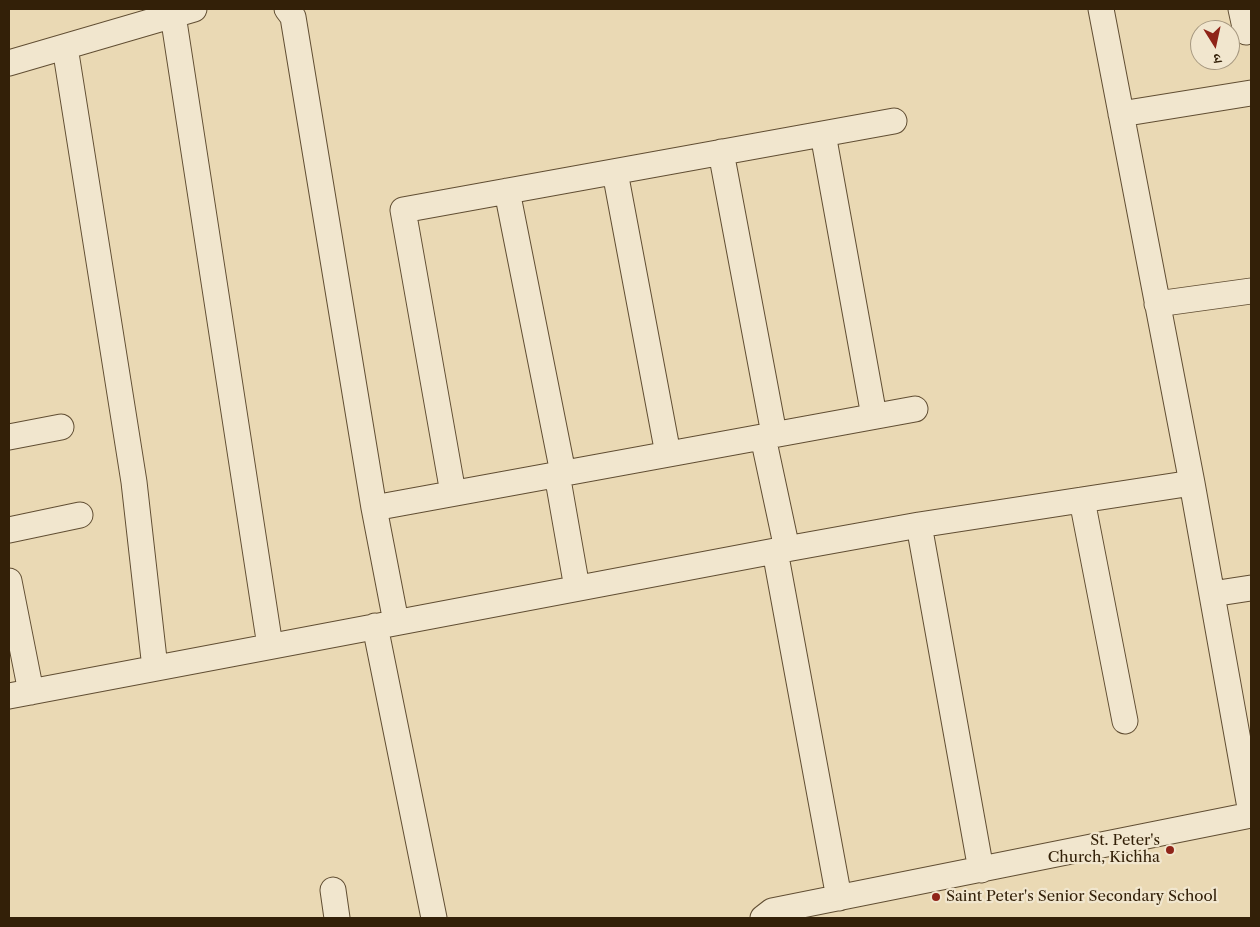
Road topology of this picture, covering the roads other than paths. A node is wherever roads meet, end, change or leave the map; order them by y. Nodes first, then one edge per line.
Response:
1 (287, 9) edge
2 (1101, 9) edge
3 (183, 12) edge
4 (118, 20) edge
5 (65, 47) junction
6 (9, 63) edge
7 (1251, 93) edge
8 (1121, 114) junction
9 (894, 121) dead end
10 (823, 134) junction
11 (721, 152) junction
12 (615, 172) junction
13 (507, 192) junction
14 (1251, 291) edge
15 (1157, 304) junction
16 (915, 409) dead end
17 (874, 416) junction
18 (61, 427) dead end
19 (769, 435) junction
20 (9, 437) edge
21 (668, 454) junction
22 (560, 474) junction
23 (1192, 483) junction
24 (453, 493) junction
25 (1082, 500) junction
26 (374, 508) junction
27 (80, 515) dead end
28 (919, 526) junction
29 (9, 530) edge
30 (781, 550) junction
31 (9, 581) edge
32 (577, 588) junction
33 (1251, 588) edge
34 (1212, 594) junction
35 (386, 624) junction
36 (270, 646) junction
37 (155, 668) junction
38 (20, 694) edge
39 (1125, 721) dead end
40 (1250, 805) edge
41 (981, 870) junction
42 (333, 890) dead end
43 (839, 898) junction
44 (337, 918) edge
45 (434, 918) edge
46 (763, 918) edge

1 - 26 street
2 - 8 street
3 - 4 street
3 - 36 street
4 - 5 street
5 - 6 street
5 - 37 street
7 - 8 street
8 - 15 street
9 - 10 street
10 - 11 street
10 - 17 street
11 - 12 street
11 - 19 street
12 - 13 street
12 - 21 street
13 - 22 street
13 - 24 street
14 - 15 street
15 - 23 street
16 - 17 street
17 - 19 street
18 - 20 street
19 - 21 street
19 - 30 street
21 - 22 street
22 - 24 street
22 - 32 street
23 - 25 street
23 - 34 street
24 - 26 street
25 - 28 street
25 - 39 street
26 - 35 street
27 - 29 street
28 - 30 street
28 - 41 street
30 - 32 street
30 - 43 street
31 - 38 street
32 - 35 street
33 - 34 street
34 - 40 street
35 - 36 street
35 - 45 street
36 - 37 street
37 - 38 street
40 - 41 street
41 - 43 street
42 - 44 street
43 - 46 street

